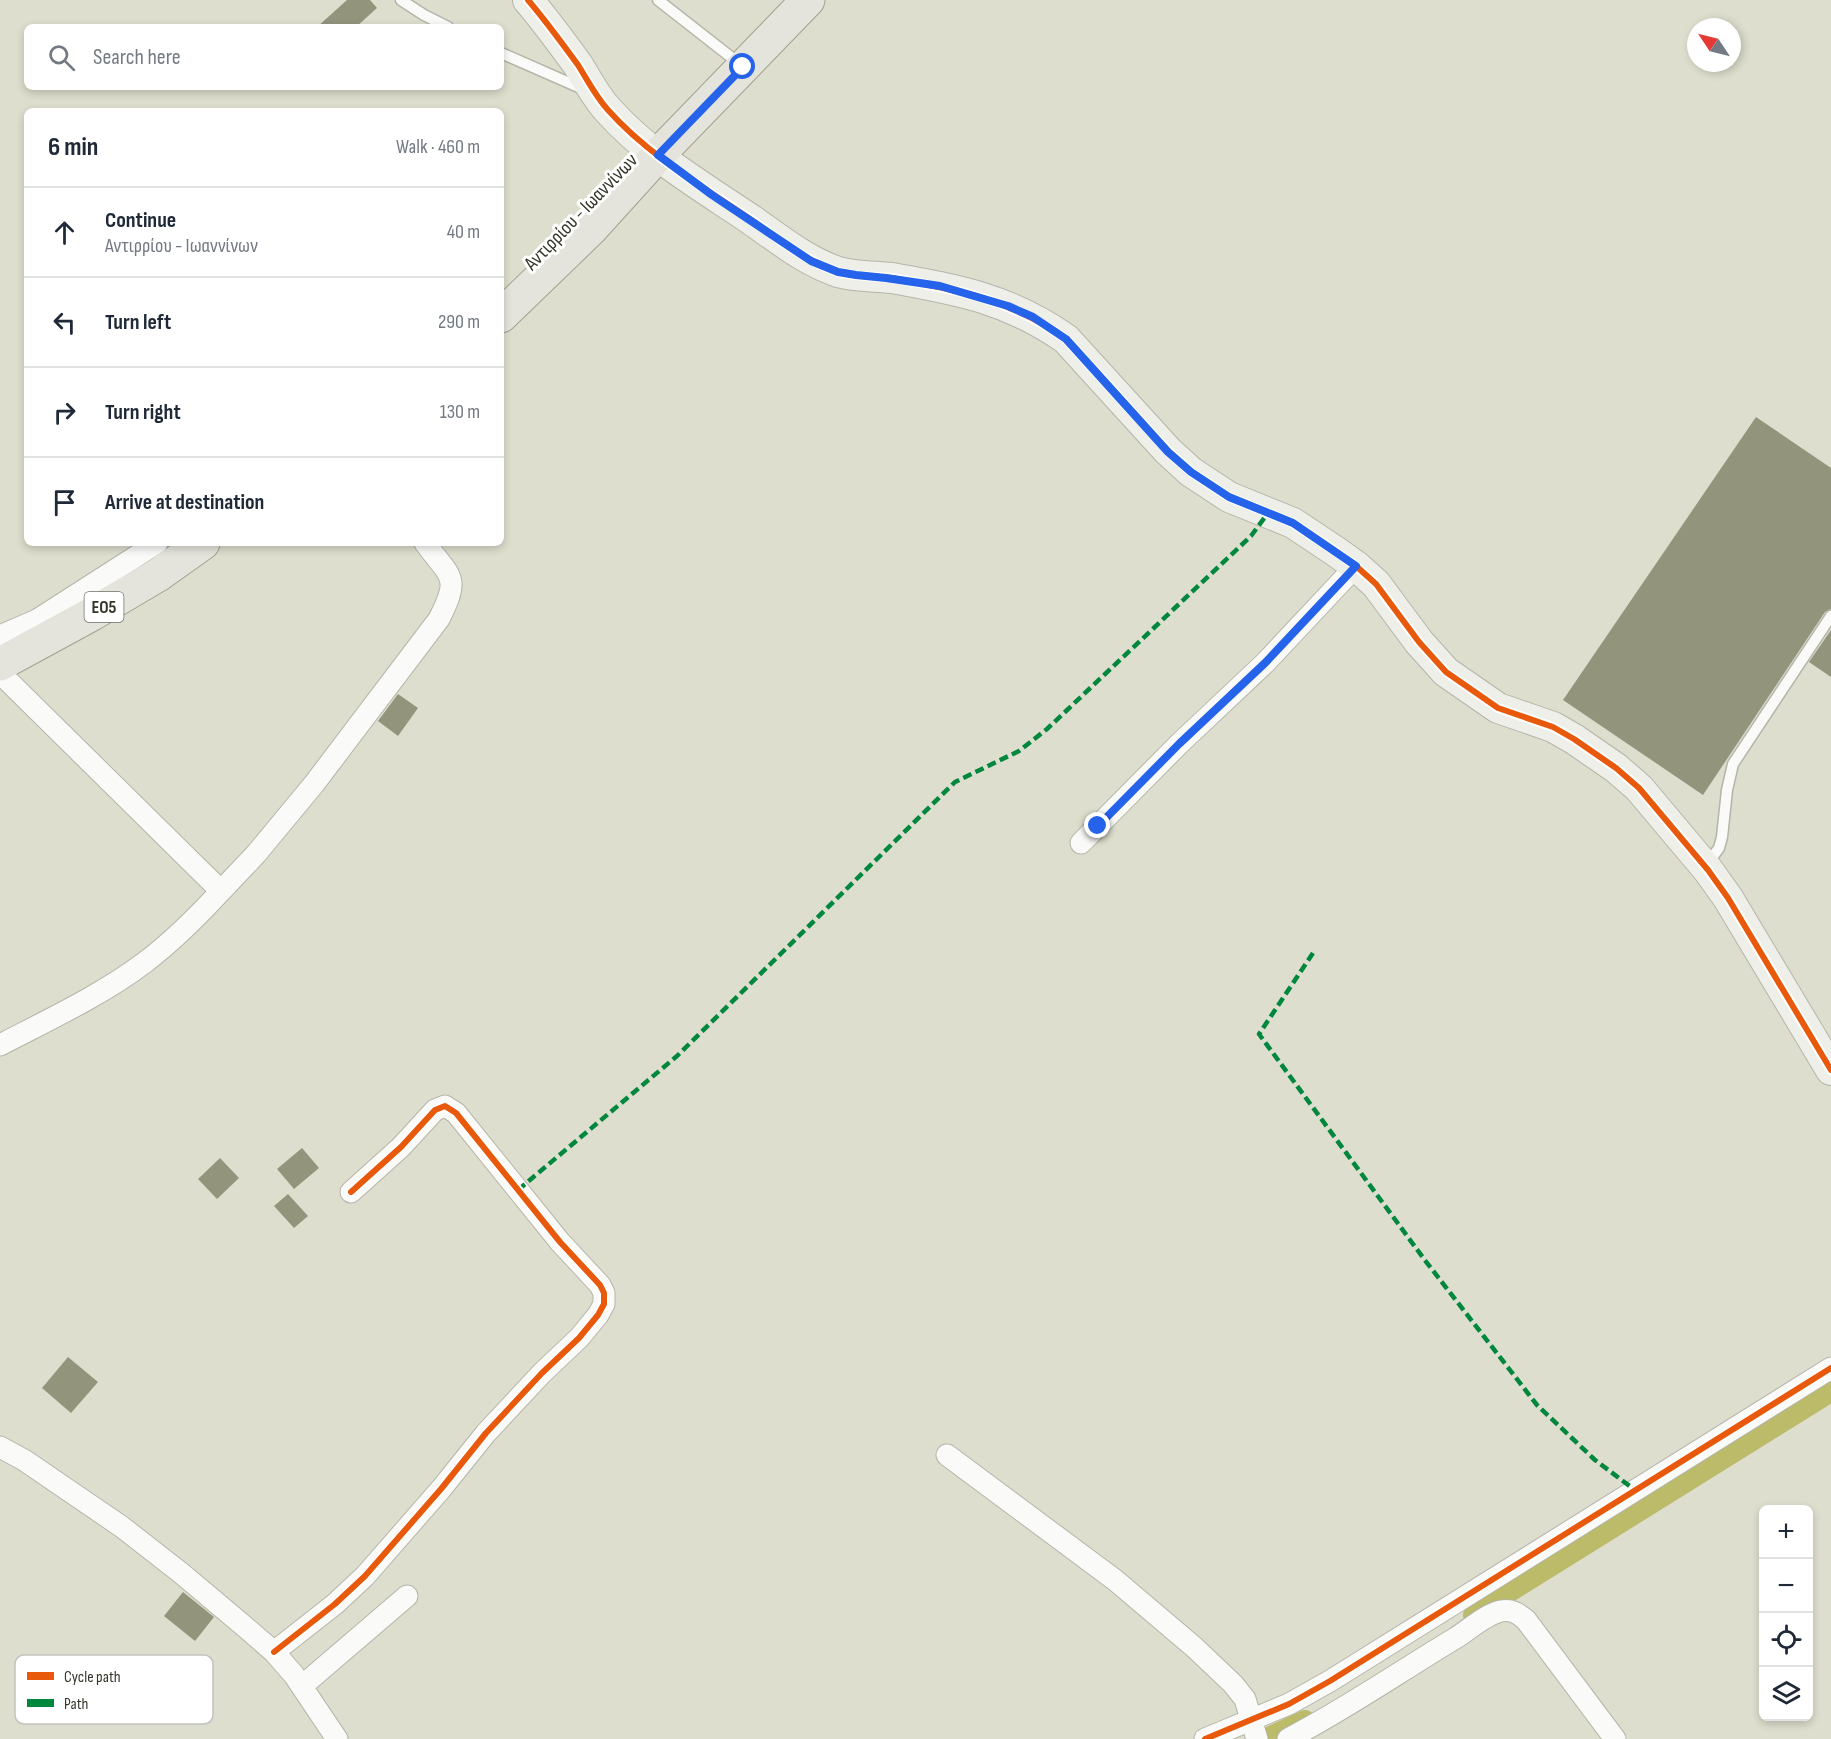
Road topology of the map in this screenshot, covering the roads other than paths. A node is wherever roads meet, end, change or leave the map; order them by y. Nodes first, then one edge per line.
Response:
1 (401, 0) edge
2 (528, 0) edge
3 (658, 0) edge
4 (808, 0) edge
5 (442, 24) edge
6 (504, 54) edge
7 (743, 67) junction
8 (595, 94) junction
9 (658, 155) junction
10 (504, 313) edge
11 (152, 546) edge
12 (199, 546) edge
13 (426, 546) edge
14 (1356, 566) junction
15 (1831, 616) edge
16 (0, 636) edge
17 (0, 664) edge
18 (0, 673) edge
19 (1081, 843) dead end
20 (1705, 867) junction
21 (221, 891) junction
22 (0, 1045) edge
23 (1831, 1070) edge
24 (351, 1192) dead end
25 (1831, 1368) edge
26 (0, 1447) edge
27 (946, 1455) dead end
28 (406, 1596) dead end
29 (274, 1652) junction
30 (302, 1686) junction
31 (1255, 1729) edge
32 (337, 1739) edge
33 (1205, 1739) edge
34 (1288, 1739) edge
35 (1615, 1739) edge

1 - 5 lane
2 - 8 street
3 - 7 lane
4 - 7 main road, Αντιρρίου - Ιωαννίνων
6 - 8 lane
7 - 9 main road, Αντιρρίου - Ιωαννίνων
8 - 9 street
9 - 10 main road, Αντιρρίου - Ιωαννίνων
9 - 14 street
11 - 16 street
12 - 17 main road, ΕΟ5
13 - 21 street
14 - 19 street
14 - 20 street
15 - 20 lane
18 - 21 street
20 - 23 street
21 - 22 street
24 - 29 street
25 - 31 street
26 - 29 street
27 - 31 street
28 - 30 street
29 - 30 street
30 - 32 street
31 - 33 street
34 - 35 street

